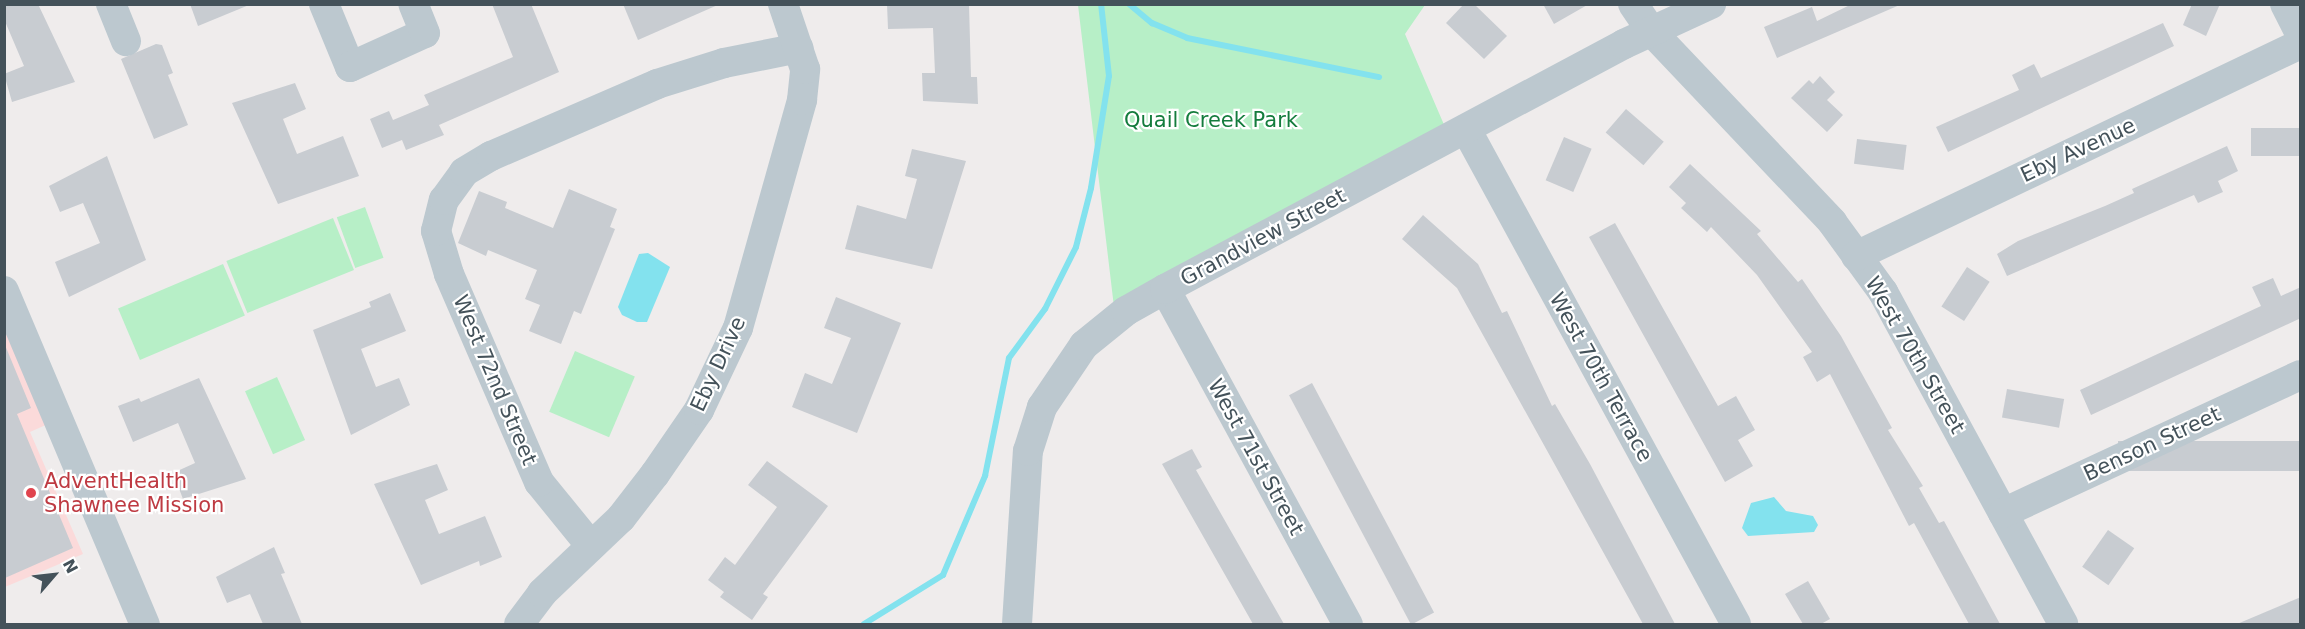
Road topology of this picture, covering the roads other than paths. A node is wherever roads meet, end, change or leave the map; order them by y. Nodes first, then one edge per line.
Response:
1 (111, 4) edge
2 (324, 4) edge
3 (413, 4) edge
4 (783, 4) edge
5 (1633, 4) edge
6 (1711, 4) edge
7 (2285, 4) edge
8 (1652, 32) junction
9 (2301, 33) edge
10 (126, 41) dead end
11 (2301, 44) edge
12 (799, 48) junction
13 (1466, 129) junction
14 (1856, 256) junction
15 (1165, 289) junction
16 (4, 291) edge
17 (2301, 375) edge
18 (2003, 513) junction
19 (591, 546) junction
20 (1020, 620) edge
21 (145, 624) edge
22 (519, 624) edge
23 (1347, 624) edge
24 (1736, 624) edge
25 (2063, 624) edge

1 - 10 street
2 - 3 street
4 - 12 street, Eby Drive
5 - 8 street, West 70th Street
6 - 8 street, Grandview Street
7 - 9 street
8 - 13 street, Grandview Street
8 - 14 street, West 70th Street
11 - 14 street, Eby Avenue
12 - 19 street, Eby Drive
12 - 19 street, West 72nd Street
13 - 15 street, Grandview Street
13 - 24 street, West 70th Terrace
14 - 18 street, West 70th Street
15 - 20 street, Grandview Street
15 - 23 street, West 71st Street
16 - 21 street
17 - 18 street, Benson Street
18 - 25 street, West 70th Street
19 - 22 street, Eby Drive

